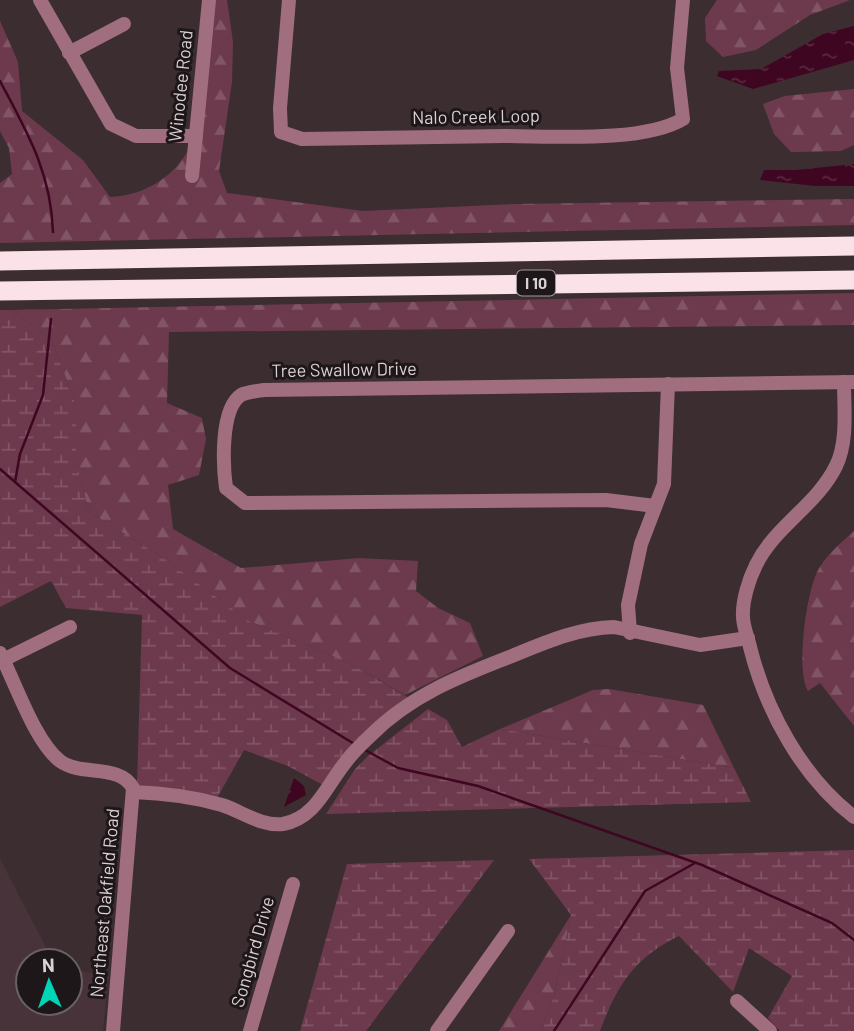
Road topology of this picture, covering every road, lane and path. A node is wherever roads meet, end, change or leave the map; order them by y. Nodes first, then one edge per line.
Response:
1 (40, 0) edge
2 (209, 0) edge
3 (289, 0) edge
4 (683, 0) edge
5 (124, 24) dead end
6 (69, 53) junction
7 (196, 136) junction
8 (192, 176) dead end
9 (854, 246) edge
10 (0, 261) edge
11 (854, 280) edge
12 (0, 291) edge
13 (849, 382) edge
14 (668, 384) junction
15 (654, 506) junction
16 (70, 627) dead end
17 (628, 632) junction
18 (748, 638) junction
19 (2, 656) edge
20 (131, 791) junction
21 (854, 817) edge
22 (293, 884) dead end
23 (508, 931) dead end
24 (737, 1001) dead end
25 (113, 1031) edge
26 (250, 1031) edge
27 (437, 1031) edge
28 (770, 1031) edge

1 - 6 street
2 - 7 street, Winodee Road
3 - 4 street, Nalo Creek Loop
5 - 6 street
6 - 7 street
7 - 8 street, Winodee Road
9 - 10 highway, I 10
11 - 12 highway, I 10
13 - 14 street, Tree Swallow Drive
13 - 18 street
14 - 15 street
14 - 15 street, Tree Swallow Drive
15 - 17 street
16 - 19 street
17 - 18 street
17 - 20 street
18 - 21 street
19 - 20 street
20 - 25 street, Northeast Oakfield Road
22 - 26 street, Songbird Drive
23 - 27 street
24 - 28 street

